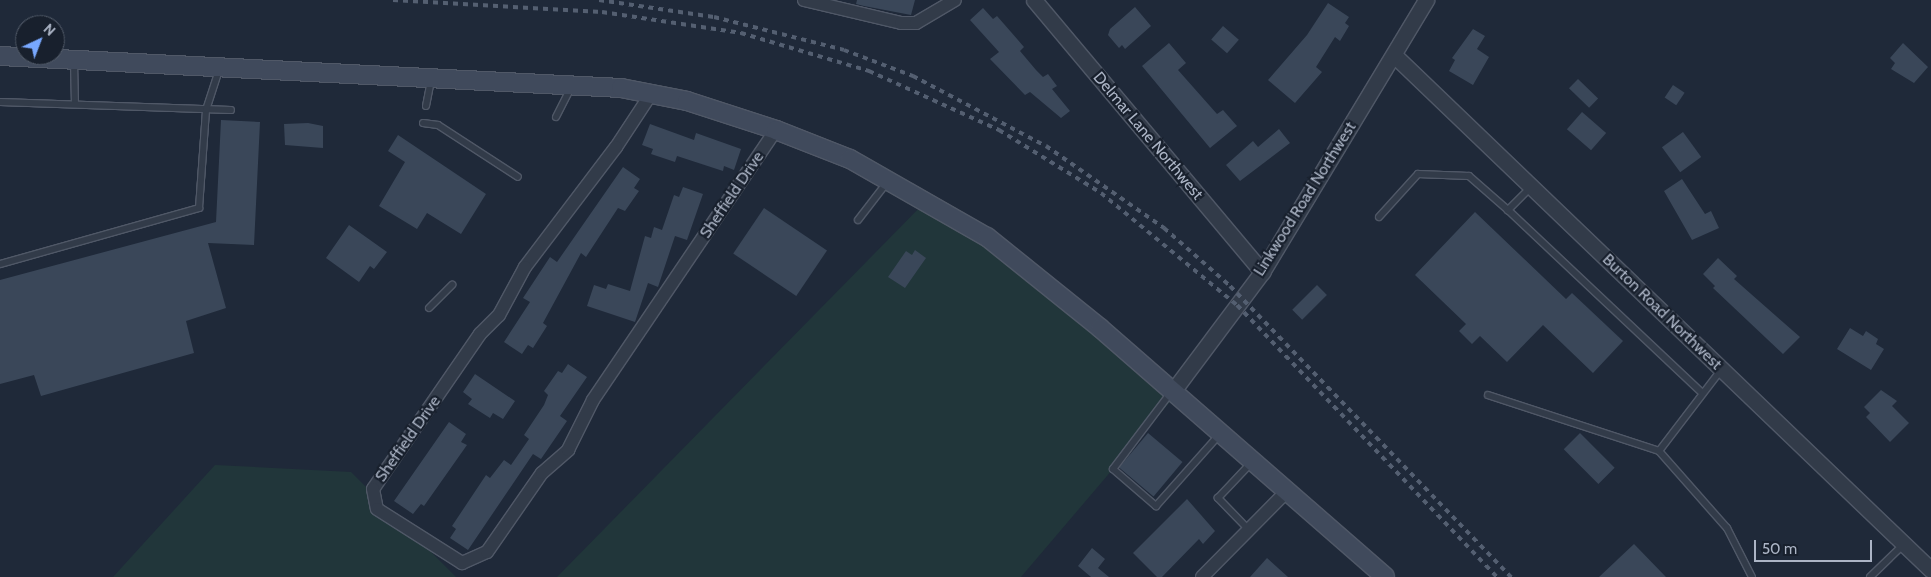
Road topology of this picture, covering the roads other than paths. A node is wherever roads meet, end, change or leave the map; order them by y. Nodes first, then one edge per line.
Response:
1 (804, 0) edge
2 (1034, 0) edge
3 (1426, 0) edge
4 (947, 2) edge
5 (1394, 55) junction
6 (0, 56) edge
7 (74, 59) junction
8 (220, 66) junction
9 (431, 76) junction
10 (573, 84) junction
11 (651, 94) junction
12 (0, 102) edge
13 (75, 104) junction
14 (426, 106) dead end
15 (206, 110) junction
16 (231, 110) dead end
17 (556, 117) dead end
18 (423, 123) dead end
19 (776, 130) junction
20 (518, 177) dead end
21 (888, 180) junction
22 (1531, 186) junction
23 (1508, 210) junction
24 (1379, 217) dead end
25 (858, 220) dead end
26 (0, 264) edge
27 (1262, 272) junction
28 (452, 285) dead end
29 (429, 308) dead end
30 (1722, 369) junction
31 (1173, 391) junction
32 (1701, 392) junction
33 (1488, 395) dead end
34 (1222, 432) junction
35 (1659, 450) junction
36 (1254, 460) junction
37 (1288, 490) junction
38 (1249, 530) junction
39 (1904, 544) junction
40 (1931, 570) edge
41 (1202, 577) edge
42 (1385, 577) edge
43 (1752, 577) edge
44 (1870, 577) edge

1 - 4 street
2 - 27 street, Delmar Lane Northwest
3 - 5 street, Linkwood Road Northwest
5 - 22 street, Burton Road Northwest
5 - 27 street, Linkwood Road Northwest
6 - 7 main road
7 - 8 main road
7 - 13 lane
8 - 9 main road
8 - 15 lane
9 - 10 main road
9 - 14 lane
10 - 11 main road
10 - 17 lane
11 - 19 main road
11 - 19 street, Sheffield Drive
12 - 13 lane
13 - 15 lane
15 - 16 lane
15 - 26 lane
18 - 20 lane
19 - 21 main road
21 - 25 lane
21 - 31 main road
22 - 23 lane
22 - 30 street, Burton Road Northwest
23 - 24 lane
23 - 32 lane
27 - 31 street, Linkwood Road Northwest
28 - 29 lane
30 - 32 lane
30 - 39 street, Burton Road Northwest
31 - 34 main road
31 - 34 lane
32 - 35 lane
33 - 35 lane
34 - 36 main road
35 - 43 lane
36 - 37 main road
36 - 38 lane
37 - 38 street
37 - 42 main road
38 - 41 street
39 - 40 street, Burton Road Northwest
39 - 44 lane

